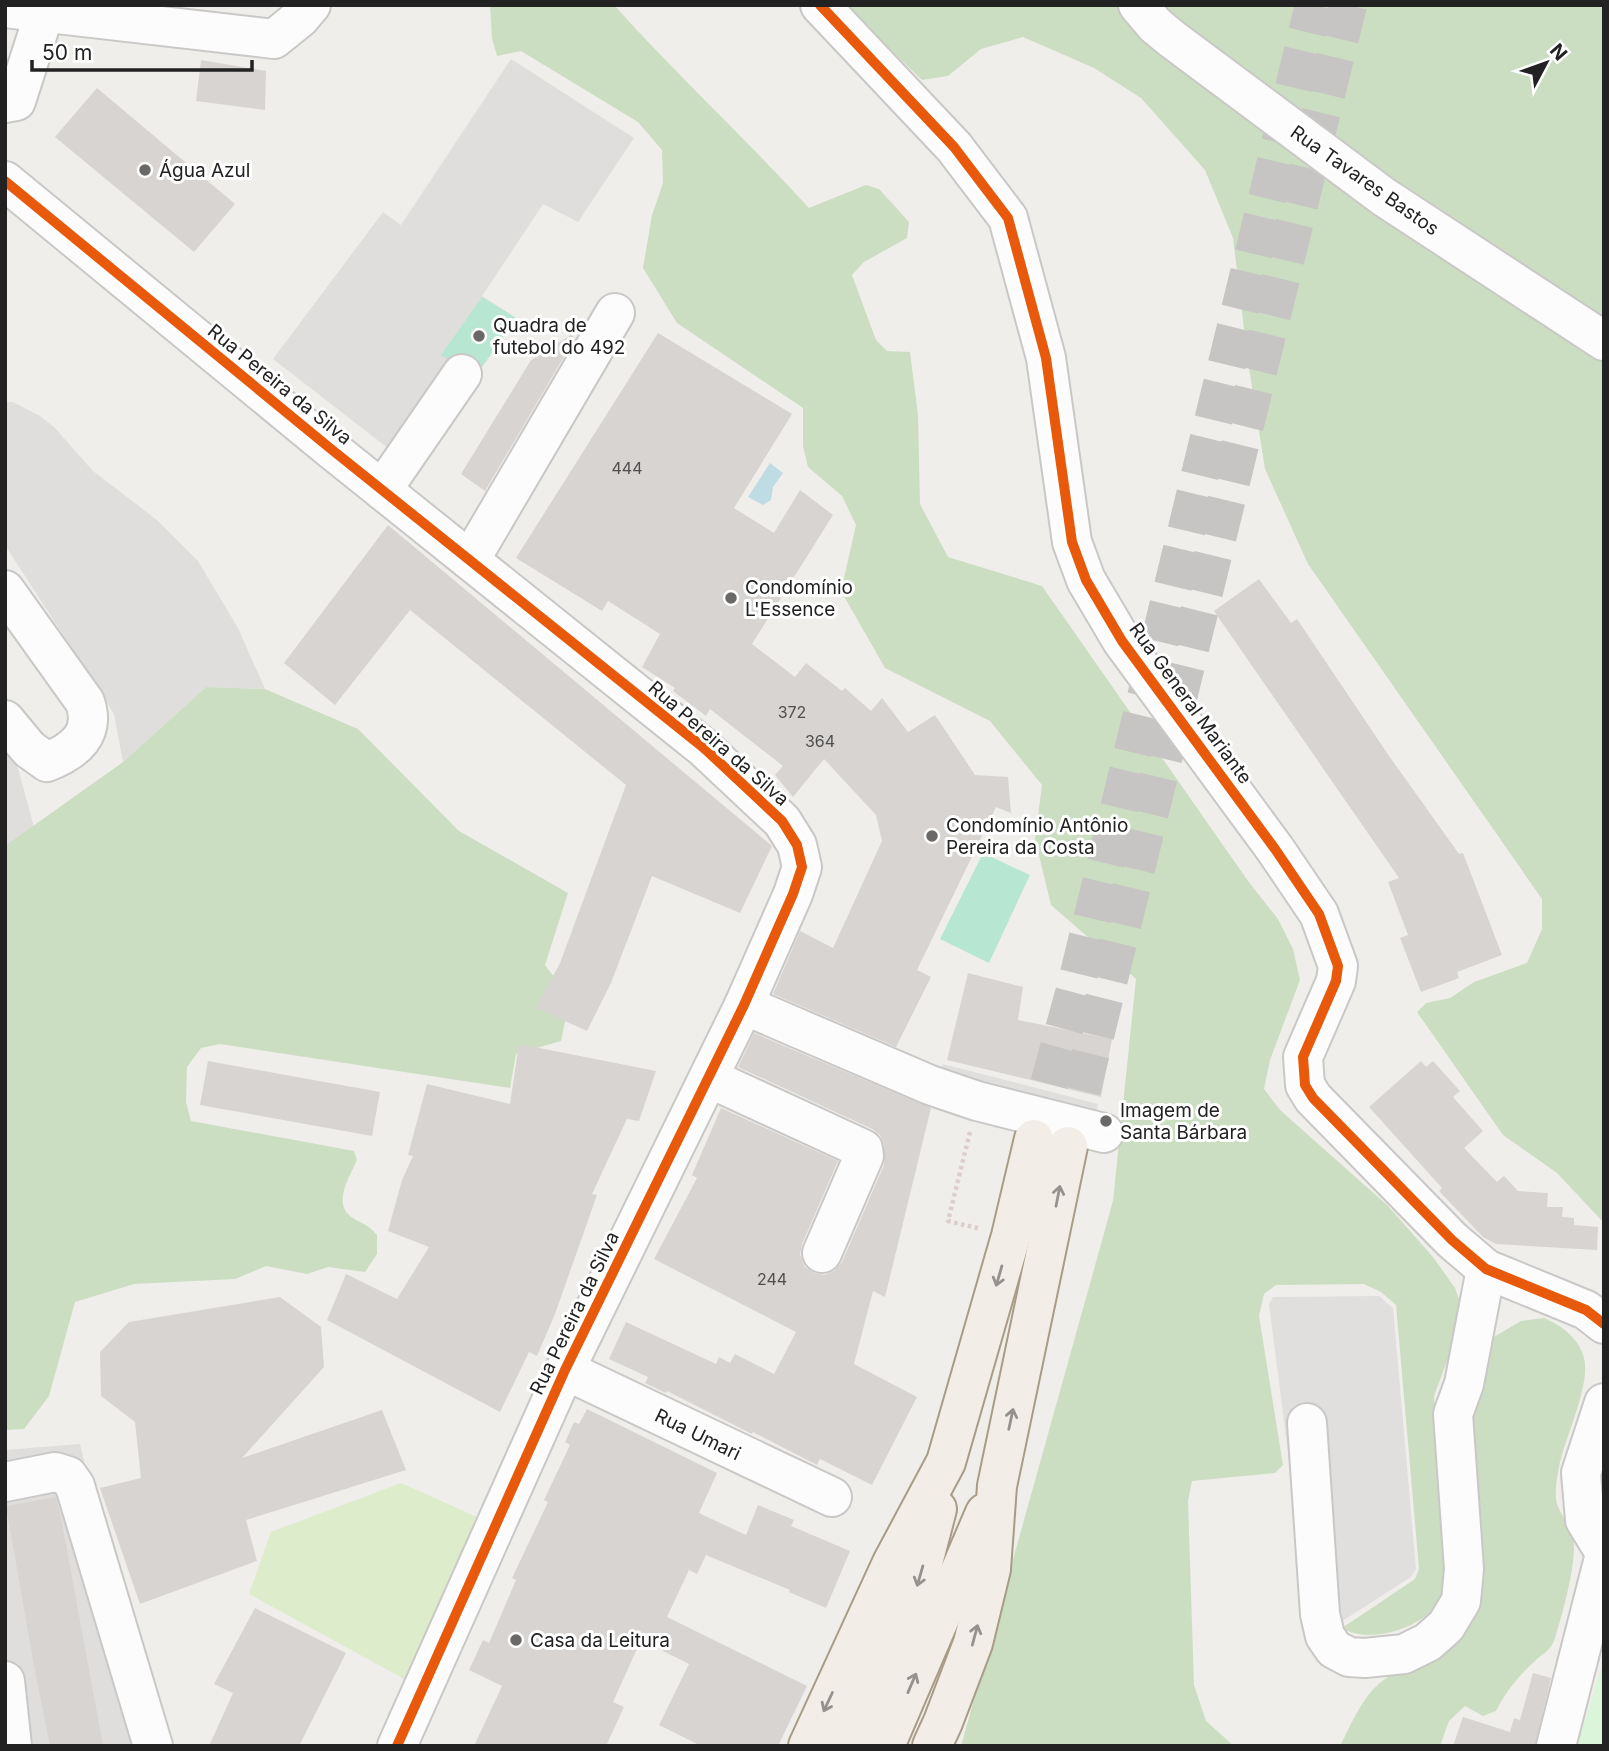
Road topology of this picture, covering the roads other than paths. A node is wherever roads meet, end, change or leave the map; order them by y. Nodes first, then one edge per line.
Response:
1 (312, 5) edge
2 (820, 5) edge
3 (1138, 5) edge
4 (5, 8) edge
5 (45, 11) junction
6 (5, 103) edge
7 (5, 181) edge
8 (615, 313) dead end
9 (1604, 341) edge
10 (462, 374) dead end
11 (383, 490) junction
12 (470, 560) junction
13 (5, 590) edge
14 (5, 720) edge
15 (744, 1004) junction
16 (709, 1077) junction
17 (1104, 1133) dead end
18 (822, 1253) dead end
19 (1486, 1269) junction
20 (1604, 1324) edge
21 (565, 1370) junction
22 (1604, 1404) edge
23 (1307, 1423) dead end
24 (946, 1462) junction
25 (1592, 1478) edge
26 (5, 1482) edge
27 (997, 1486) junction
28 (832, 1497) dead end
29 (1604, 1551) edge
30 (1604, 1558) edge
31 (5, 1681) edge
32 (861, 1743) edge
33 (12, 1746) edge
34 (153, 1746) edge
35 (397, 1746) edge
36 (807, 1746) edge
37 (932, 1746) edge
38 (1556, 1746) edge

1 - 5 street
2 - 19 street, Rua General Mariante
3 - 9 street, Rua Tavares Bastos
4 - 5 street
5 - 6 street
7 - 11 street, Rua Pereira da Silva
8 - 12 street
10 - 11 street
11 - 12 street, Rua Pereira da Silva
12 - 15 street, Rua Pereira da Silva
13 - 14 street
15 - 16 street, Rua Pereira da Silva
15 - 17 street
16 - 18 street
16 - 21 street, Rua Pereira da Silva
19 - 20 street, Rua General Mariante
19 - 23 street
21 - 28 street, Rua Umari
21 - 35 street, Rua Pereira da Silva
22 - 25 street
27 -> 24 main road
24 -> 32 main road
24 -> 36 main road
25 - 29 street
26 - 34 street
32 -> 27 main road
37 -> 27 main road
30 - 38 street
31 - 33 street

